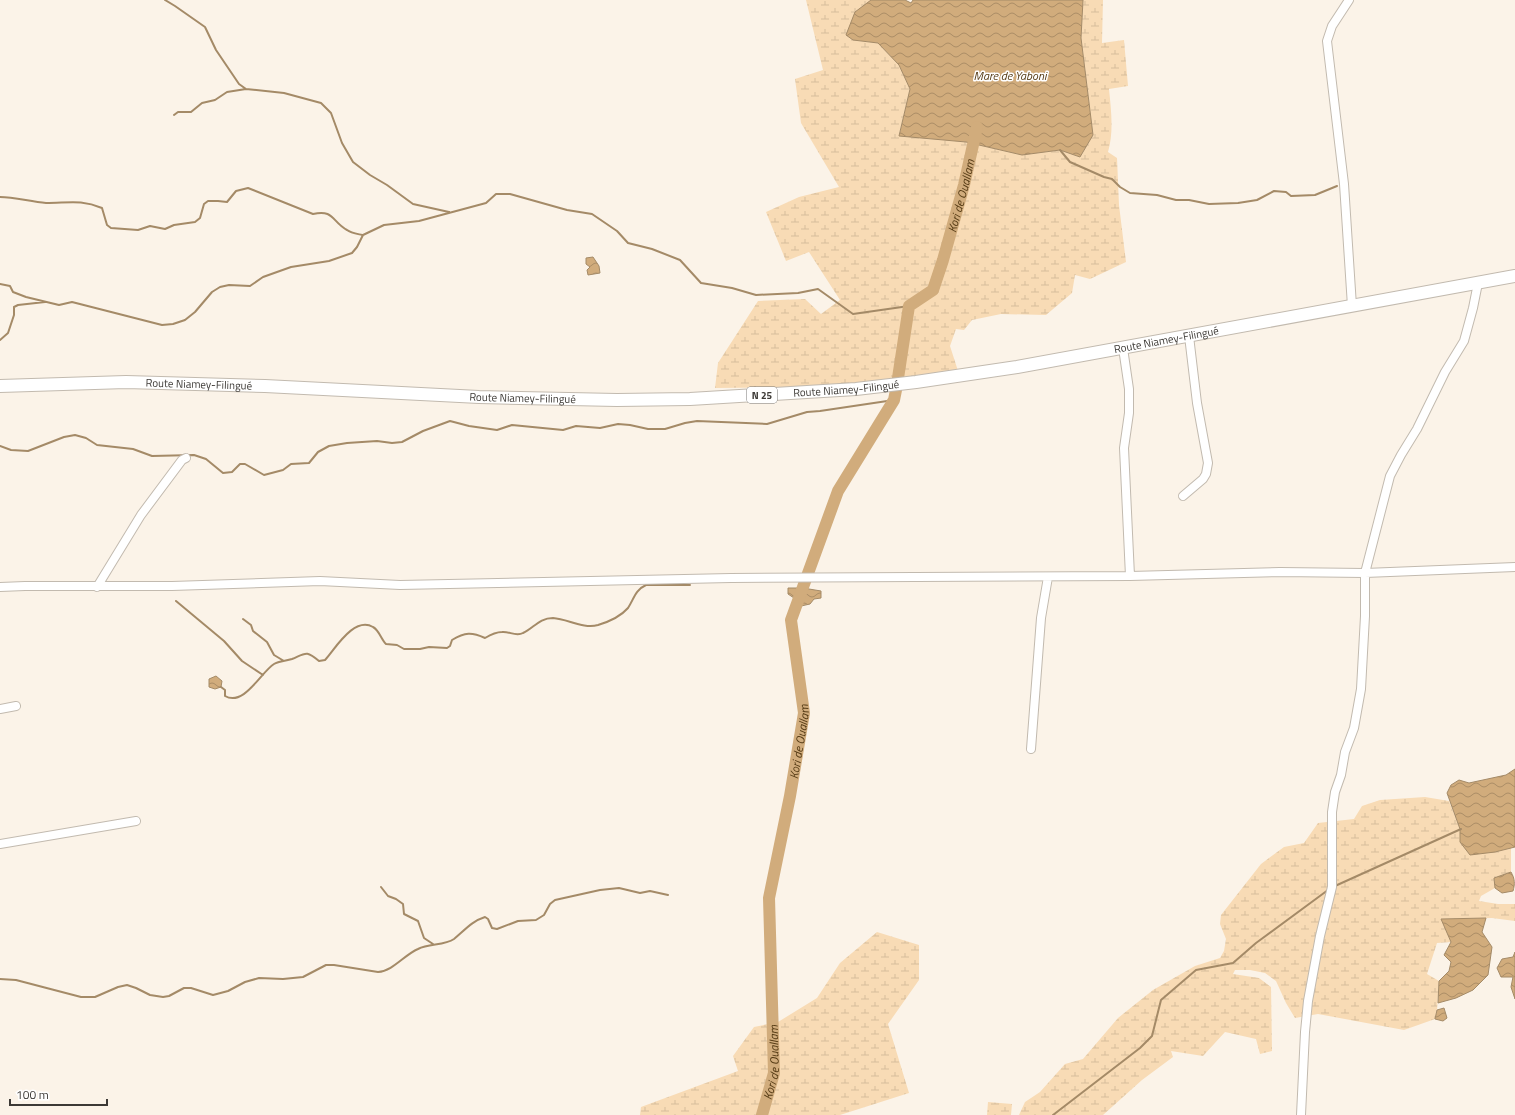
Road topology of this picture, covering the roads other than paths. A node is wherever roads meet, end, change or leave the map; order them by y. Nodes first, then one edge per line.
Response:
1 (1350, 0) edge
2 (1515, 276) edge
3 (1478, 283) junction
4 (1352, 306) junction
5 (1189, 336) junction
6 (1123, 348) junction
7 (0, 386) edge
8 (186, 458) dead end
9 (1183, 496) dead end
10 (1515, 567) edge
11 (1365, 573) junction
12 (1130, 576) junction
13 (1048, 577) junction
14 (0, 587) edge
15 (97, 587) junction
16 (16, 706) dead end
17 (0, 709) edge
18 (1031, 749) dead end
19 (136, 821) dead end
20 (0, 844) edge
21 (1301, 1115) edge

1 - 4 street
2 - 3 main road, Route Niamey-Filingué / N 25
3 - 4 main road, Route Niamey-Filingué / N 25
3 - 11 street
4 - 5 main road, Route Niamey-Filingué / N 25
5 - 6 main road, Route Niamey-Filingué / N 25
5 - 9 street
6 - 7 main road, Route Niamey-Filingué / N 25
6 - 12 street
8 - 15 street
10 - 11 street
11 - 12 street
11 - 21 street
12 - 13 street
13 - 15 street
13 - 18 street
14 - 15 street
16 - 17 street
19 - 20 street

